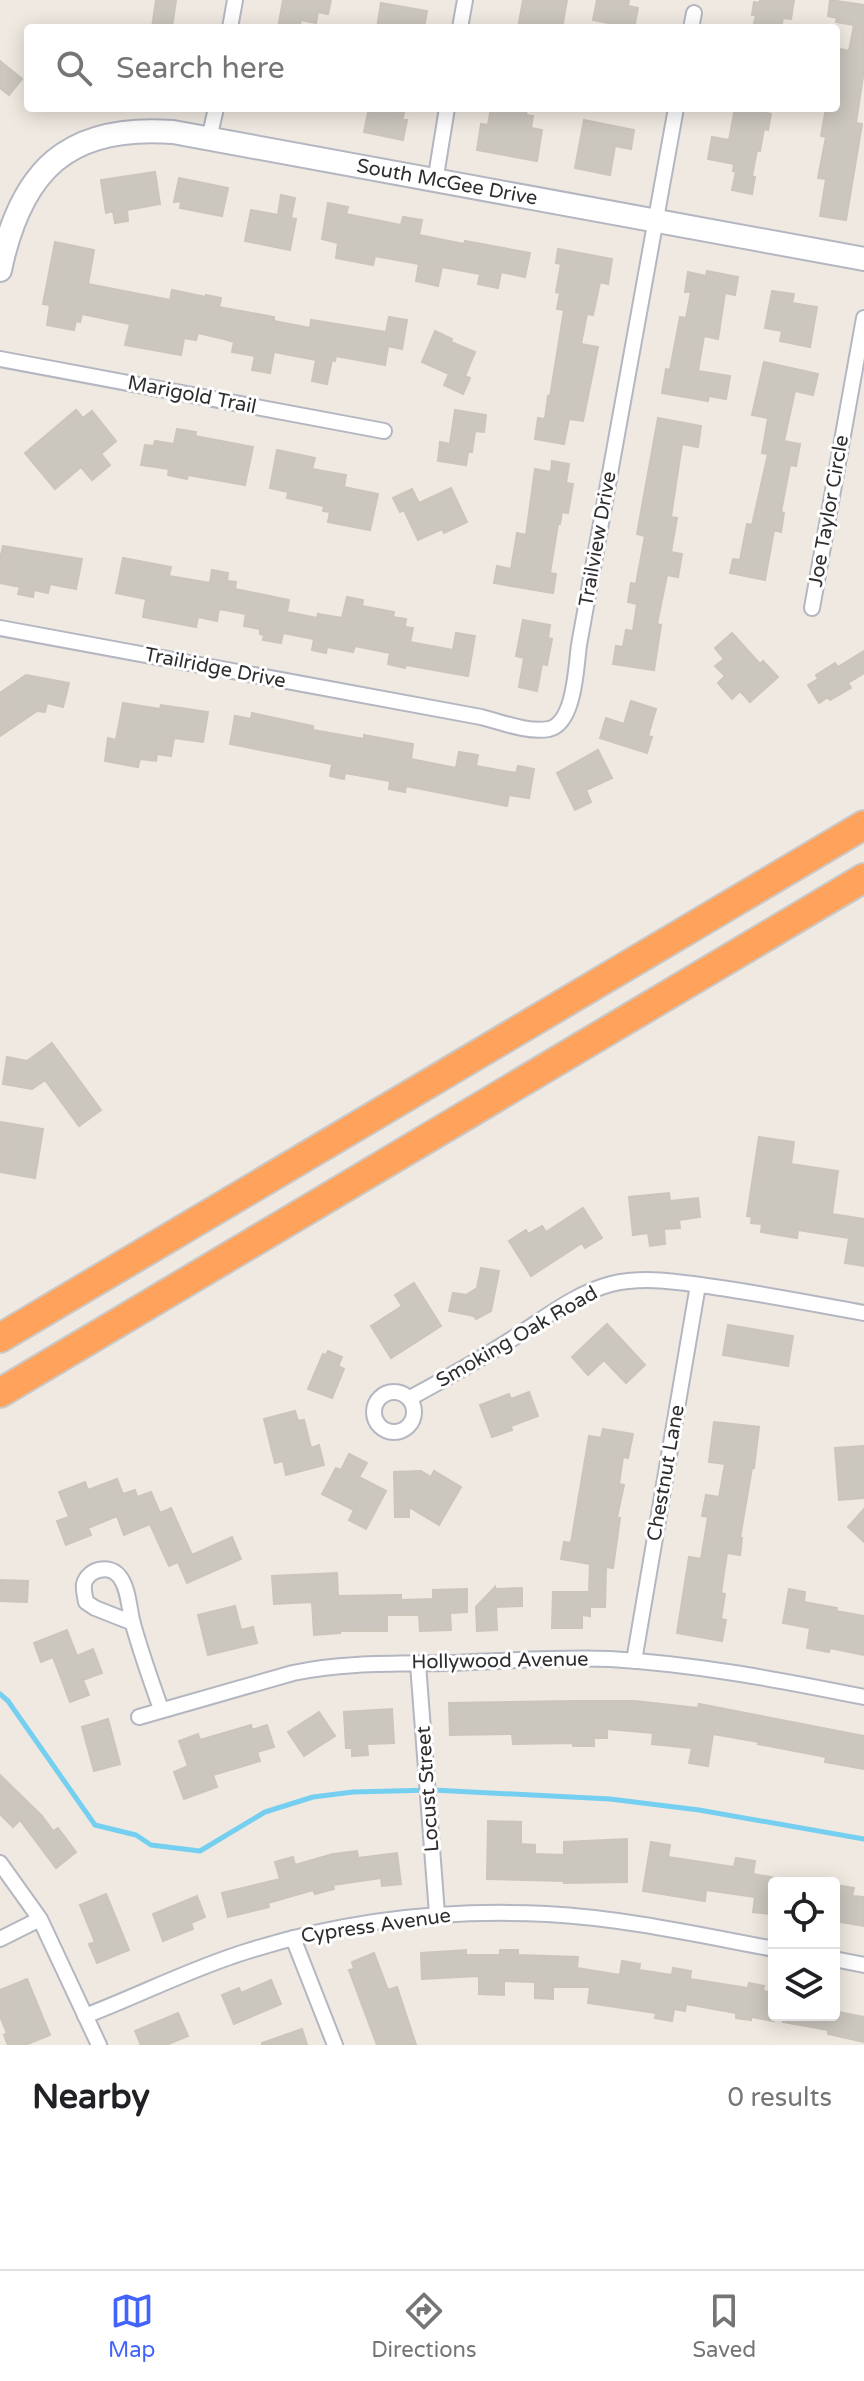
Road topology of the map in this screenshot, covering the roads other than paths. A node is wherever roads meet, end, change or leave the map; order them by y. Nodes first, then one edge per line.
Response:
1 (235, 0) edge
2 (465, 0) edge
3 (231, 24) edge
4 (461, 24) edge
5 (215, 112) edge
6 (446, 112) edge
7 (675, 112) edge
8 (209, 139) junction
9 (435, 182) junction
10 (654, 222) junction
11 (864, 259) edge
12 (0, 270) edge
13 (864, 318) edge
14 (0, 359) edge
15 (384, 431) dead end
16 (812, 608) dead end
17 (0, 628) edge
18 (431, 708) joint
19 (864, 825) edge
20 (864, 878) edge
21 (698, 1285) junction
22 (864, 1313) edge
23 (0, 1338) edge
24 (0, 1393) edge
25 (410, 1398) dead end
26 (133, 1623) dead end
27 (634, 1661) junction
28 (418, 1664) junction
29 (864, 1697) edge
30 (161, 1709) junction
31 (139, 1717) dead end
32 (0, 1863) edge
33 (437, 1914) junction
34 (40, 1919) junction
35 (293, 1938) junction
36 (0, 1939) edge
37 (768, 1948) edge
38 (840, 1960) edge
39 (864, 1965) edge
40 (85, 2016) junction
41 (99, 2045) edge
42 (335, 2045) edge

1 - 3 street
2 - 4 street
5 - 8 street
6 - 9 street
7 - 10 street
8 - 9 street, South McGee Drive
8 - 12 street, South McGee Drive
9 - 10 street, South McGee Drive
10 - 11 street, South McGee Drive
10 - 18 street, Trailview Drive
13 - 16 street, Joe Taylor Circle
14 - 15 street, Marigold Trail
17 - 18 street, Trailridge Drive
19 - 23 highway
20 - 24 highway
21 - 22 street, Smoking Oak Road
21 - 25 street, Smoking Oak Road
21 - 27 street, Chestnut Lane
26 - 30 street
27 - 28 street, Hollywood Avenue
27 - 29 street, Hollywood Avenue
28 - 30 street, Hollywood Avenue
28 - 33 street, Locust Street
30 - 31 street, Hollywood Avenue
32 - 34 street
33 - 35 street, Cypress Avenue
33 - 37 street, Cypress Avenue
34 - 36 street
34 - 40 street
35 - 40 street, Cypress Avenue
35 - 42 street
38 - 39 street
40 - 41 street

